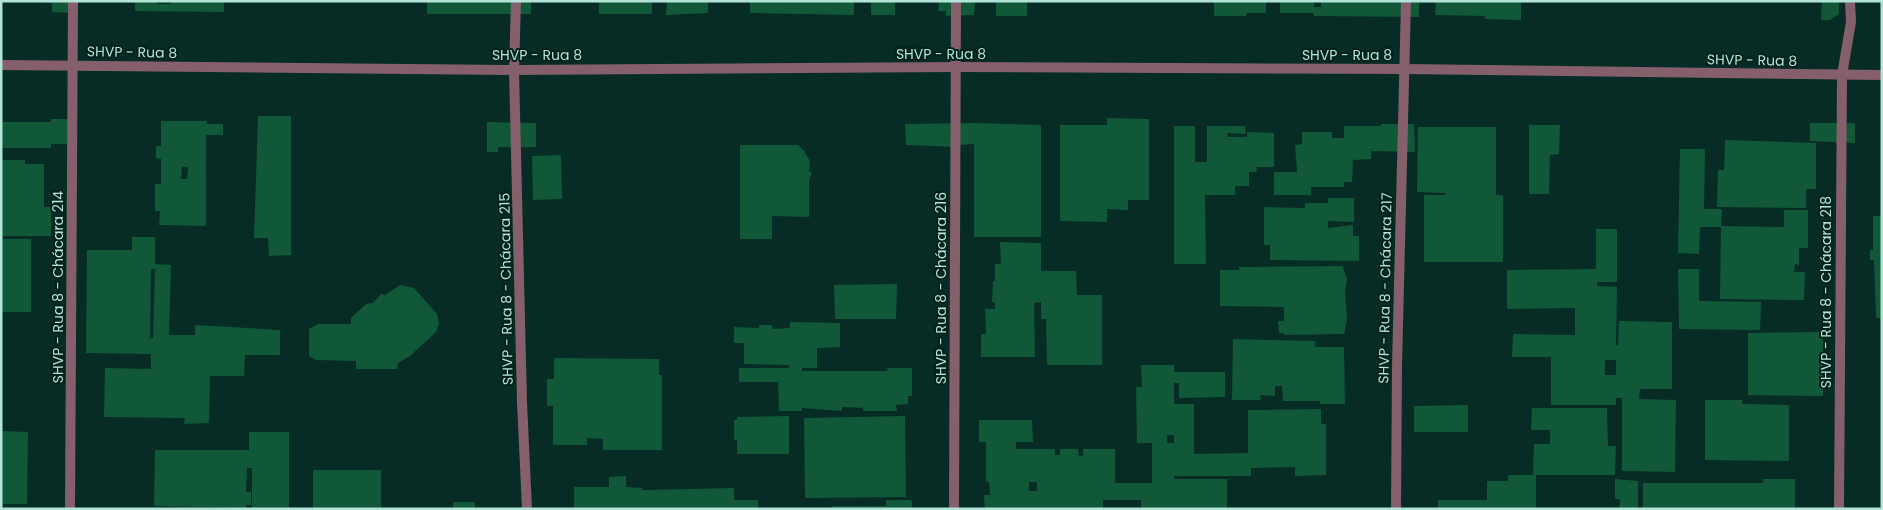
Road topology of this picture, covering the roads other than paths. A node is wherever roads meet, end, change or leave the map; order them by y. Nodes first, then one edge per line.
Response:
1 (73, 1) edge
2 (516, 1) edge
3 (956, 1) edge
4 (1406, 1) edge
5 (1850, 1) edge
6 (1, 65) edge
7 (74, 65) junction
8 (957, 67) junction
9 (1404, 68) junction
10 (514, 70) junction
11 (1842, 75) junction
12 (1882, 75) edge
13 (70, 509) edge
14 (527, 509) edge
15 (954, 509) edge
16 (1396, 509) edge
17 (1838, 509) edge

1 - 7 street, SHVP - Rua 8 - Chácara 214
2 - 10 street, SHVP - Rua 8 - Chácara 215
3 - 8 street, SHVP - Rua 8 - Chácara 216
4 - 9 street, SHVP - Rua 8 - Chácara 217
5 - 11 street, SHVP - Rua 8 - Chácara 218
6 - 7 street, SHVP - Rua 8
7 - 10 street, SHVP - Rua 8
7 - 13 street, SHVP - Rua 8 - Chácara 214
8 - 9 street, SHVP - Rua 8
8 - 10 street, SHVP - Rua 8
8 - 15 street, SHVP - Rua 8 - Chácara 216
9 - 11 street, SHVP - Rua 8
9 - 16 street, SHVP - Rua 8 - Chácara 217
10 - 14 street, SHVP - Rua 8 - Chácara 215
11 - 12 street, SHVP - Rua 8
11 - 17 street, SHVP - Rua 8 - Chácara 218

